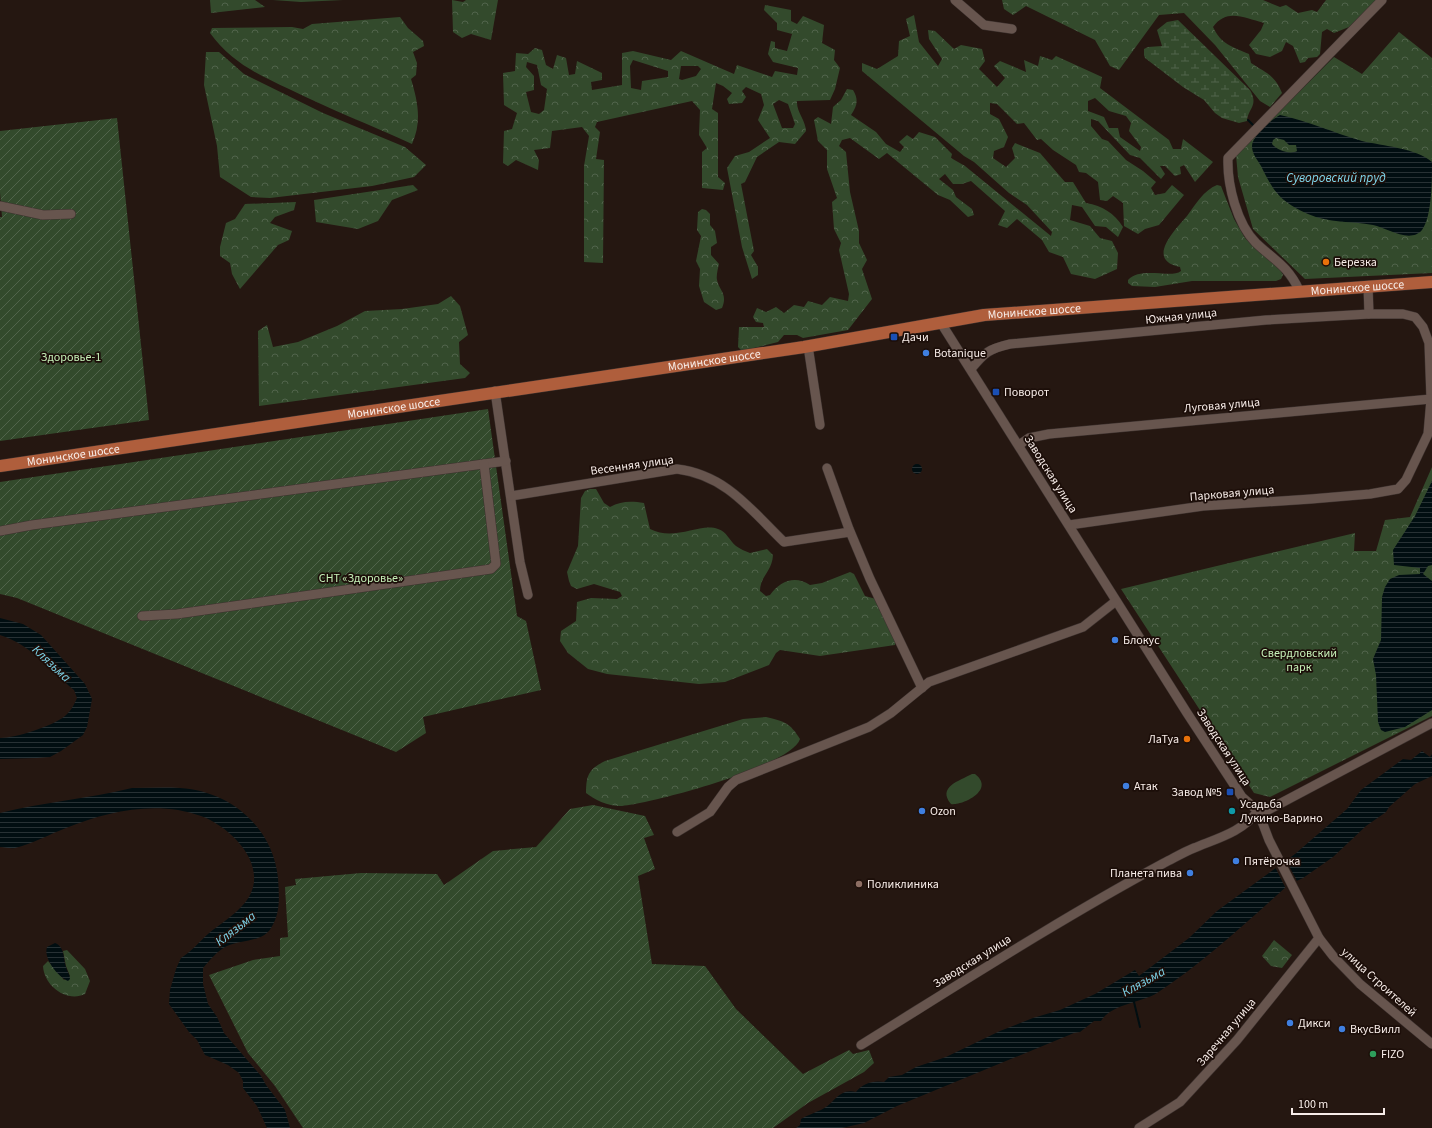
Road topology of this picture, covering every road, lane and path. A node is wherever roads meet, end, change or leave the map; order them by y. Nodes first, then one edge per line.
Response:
1 (955, 0) edge
2 (1382, 0) edge
3 (1012, 29) dead end
4 (0, 206) edge
5 (71, 214) dead end
6 (1432, 282) edge
7 (1368, 286) junction
8 (1298, 290) junction
9 (1369, 314) junction
10 (941, 322) junction
11 (808, 346) junction
12 (971, 369) junction
13 (495, 391) junction
14 (1431, 399) junction
15 (820, 425) dead end
16 (1019, 445) junction
17 (506, 461) junction
18 (484, 464) junction
19 (0, 466) edge
20 (827, 468) dead end
21 (511, 496) junction
22 (1069, 525) junction
23 (0, 531) edge
24 (850, 532) junction
25 (528, 594) dead end
26 (1116, 601) junction
27 (142, 616) dead end
28 (922, 688) junction
29 (1432, 723) edge
30 (1258, 810) junction
31 (677, 832) dead end
32 (1319, 938) junction
33 (1432, 1044) edge
34 (861, 1045) dead end
35 (1139, 1128) edge

1 - 3 street
2 - 8 street
4 - 5 street
6 - 7 main road, Монинское шоссе
7 - 8 main road, Монинское шоссе
7 - 9 street
8 - 10 main road, Монинское шоссе
9 - 12 street, Южная улица
9 - 14 street, Южная улица
10 - 11 main road, Монинское шоссе
10 - 12 street, Заводская улица
11 - 13 main road, Монинское шоссе
11 - 15 street
12 - 16 street, Заводская улица
13 - 17 street
13 - 19 main road, Монинское шоссе
14 - 16 street, Луговая улица
14 - 22 street, Парковая улица
16 - 22 street, Заводская улица
17 - 18 street
17 - 21 street
18 - 23 street
18 - 27 street
20 - 24 street
21 - 24 street, Весенняя улица
21 - 25 street
22 - 26 street, Заводская улица
24 - 28 street
26 - 28 street
26 - 30 street, Заводская улица
28 - 31 street
29 - 30 street
30 - 32 street, улица Строителей
30 - 34 street, Заводская улица
32 - 33 street, улица Строителей
32 - 35 street, Заречная улица

